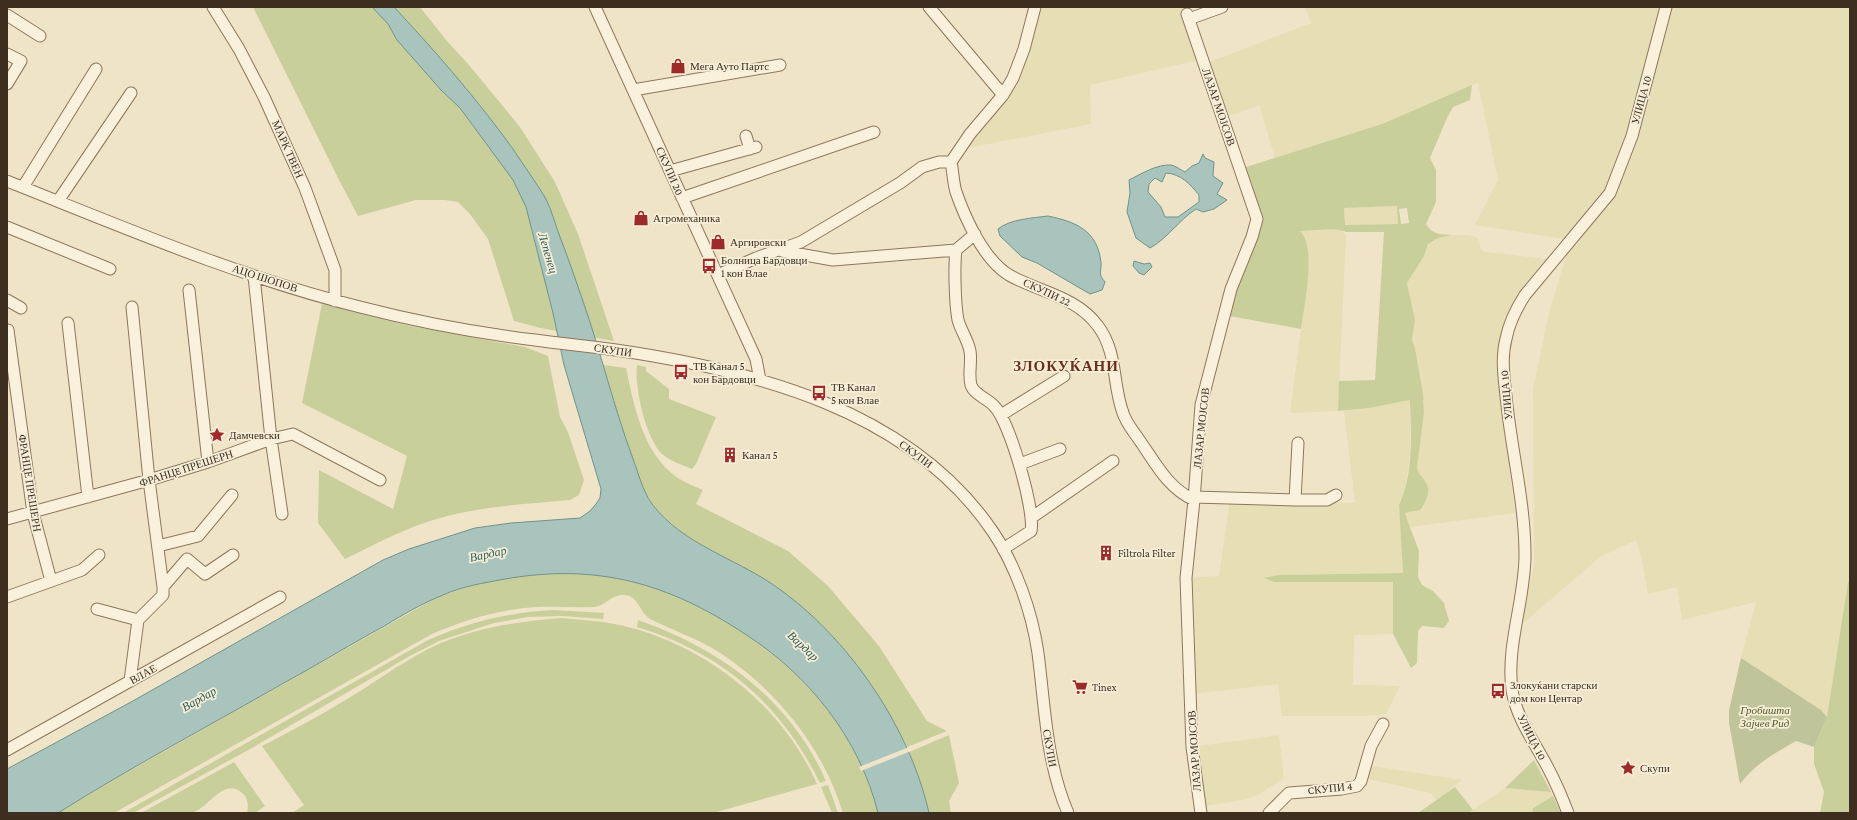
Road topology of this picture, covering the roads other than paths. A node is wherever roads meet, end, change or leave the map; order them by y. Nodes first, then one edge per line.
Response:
1 (214, 7) edge
2 (595, 7) edge
3 (929, 7) edge
4 (1035, 7) edge
5 (1222, 7) edge
6 (1666, 7) edge
7 (7, 15) edge
8 (40, 36) dead end
9 (7, 54) edge
10 (780, 65) dead end
11 (96, 69) dead end
12 (7, 84) edge
13 (633, 90) junction
14 (131, 93) dead end
15 (1003, 95) junction
16 (874, 132) dead end
17 (746, 136) dead end
18 (951, 162) junction
19 (670, 171) junction
20 (7, 181) edge
21 (23, 187) junction
22 (682, 198) junction
23 (58, 202) junction
24 (7, 227) edge
25 (975, 234) junction
26 (781, 250) junction
27 (956, 250) junction
28 (110, 269) dead end
29 (718, 275) junction
30 (254, 276) junction
31 (189, 290) dead end
32 (7, 300) edge
33 (335, 301) junction
34 (132, 307) dead end
35 (20, 308) dead end
36 (68, 323) dead end
37 (8, 330) edge
38 (534, 340) joint
39 (1064, 376) dead end
40 (760, 380) junction
41 (1001, 415) junction
42 (271, 439) junction
43 (1298, 443) dead end
44 (1060, 449) dead end
45 (1113, 461) dead end
46 (208, 462) junction
47 (1020, 464) junction
48 (150, 480) junction
49 (380, 480) dead end
50 (232, 495) dead end
51 (1336, 495) dead end
52 (88, 497) junction
53 (1194, 499) junction
54 (1295, 500) junction
55 (33, 513) junction
56 (282, 514) dead end
57 (1031, 518) junction
58 (7, 519) edge
59 (158, 546) junction
60 (1003, 549) junction
61 (98, 555) dead end
62 (233, 555) dead end
63 (51, 581) junction
64 (163, 587) junction
65 (7, 597) edge
66 (280, 597) dead end
67 (97, 610) dead end
68 (138, 620) junction
69 (130, 681) junction
70 (1383, 724) dead end
71 (7, 750) edge
72 (1068, 813) edge
73 (1201, 813) edge
74 (1269, 813) edge
75 (1568, 813) edge

1 - 33 street, МАРК ТВЕН
2 - 13 street, СКУПИ 20
3 - 15 street
4 - 15 street
5 - 53 street, ЛАЗАР МОЈСОВ
6 - 75 street, УЛИЦА 10
7 - 8 street
9 - 12 street
10 - 13 street
11 - 21 street
13 - 19 street, СКУПИ 20
14 - 23 street
15 - 18 street
16 - 22 street
17 - 19 street
18 - 25 street, СКУПИ 22
18 - 26 street
19 - 22 street, СКУПИ 20
20 - 21 street, АЦО ШОПОВ
21 - 23 street, АЦО ШОПОВ
22 - 29 street, СКУПИ 20
23 - 30 street, АЦО ШОПОВ
24 - 28 street
25 - 27 street
25 - 53 street, СКУПИ 22
26 - 27 street
26 - 29 street
27 - 41 street
29 - 40 street, СКУПИ 20
30 - 33 street, АЦО ШОПОВ
30 - 42 street
31 - 46 street
32 - 35 street
33 - 38 street, АЦО ШОПОВ
34 - 48 street
36 - 52 street
37 - 55 street, ФРАНЦЕ ПРЕШЕРН
38 - 40 street, СКУПИ
39 - 41 street
40 - 60 street, СКУПИ
41 - 47 street
42 - 46 street, ФРАНЦE ПРЕШЕРН
42 - 49 street, ФРАНЦE ПРЕШЕРН
42 - 56 street
43 - 54 street
44 - 47 street
45 - 57 street
46 - 48 street, ФРАНЦE ПРЕШЕРН
47 - 57 street
48 - 52 street, ФРАНЦE ПРЕШЕРН
48 - 59 street
50 - 59 street
51 - 54 street
52 - 55 street, ФРАНЦE ПРЕШЕРН
53 - 54 street
53 - 73 street, ЛАЗАР МОЈСОВ
55 - 58 street, ФРАНЦE ПРЕШЕРН
55 - 63 street, ФРАНЦЕ ПРЕШЕРН
57 - 60 street
59 - 64 street
60 - 72 street, СКУПИ
61 - 63 street
62 - 64 street
63 - 65 street
64 - 68 street
66 - 69 street, ВЛАЕ
67 - 68 street
68 - 69 street
69 - 71 street, ВЛАЕ
70 - 74 street, CКУПИ 4

